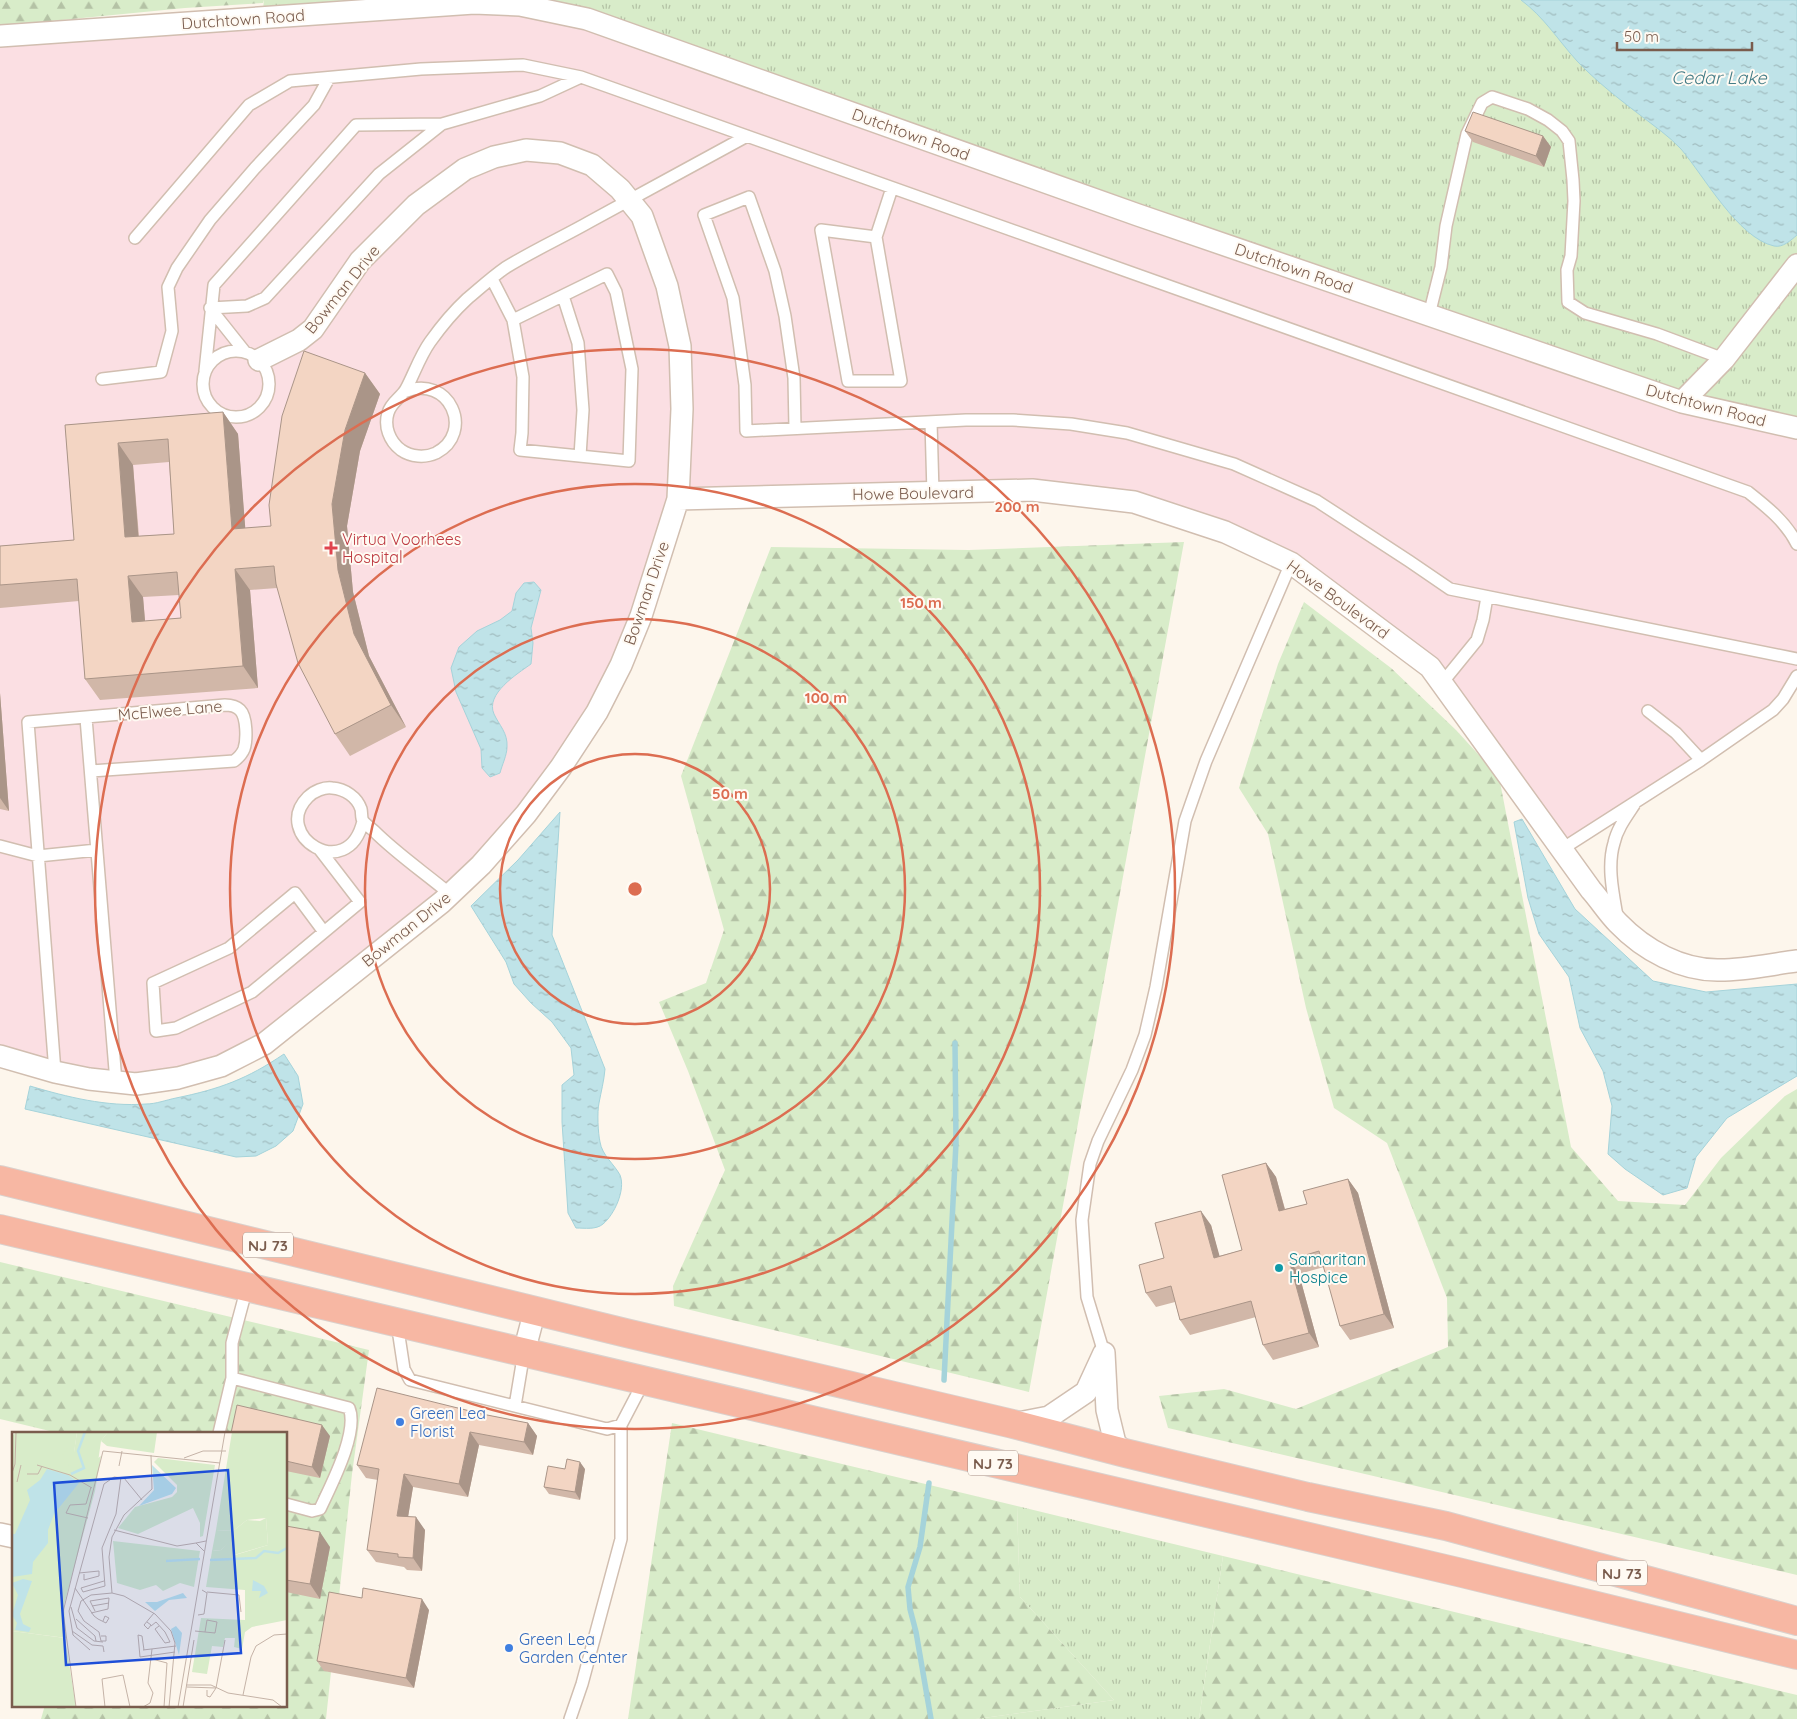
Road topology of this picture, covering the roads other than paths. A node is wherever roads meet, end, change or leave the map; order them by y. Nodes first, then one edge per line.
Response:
1 (0, 36) edge
2 (581, 77) junction
3 (329, 78) junction
4 (442, 124) junction
5 (747, 136) junction
6 (892, 188) junction
7 (629, 200) junction
8 (876, 237) junction
9 (135, 238) dead end
10 (1797, 265) edge
11 (492, 279) junction
12 (563, 296) junction
13 (210, 308) junction
14 (1429, 315) junction
15 (513, 320) junction
16 (252, 356) junction
17 (1724, 359) junction
18 (205, 371) junction
19 (102, 379) dead end
20 (404, 392) junction
21 (1682, 402) junction
22 (931, 422) junction
23 (795, 428) junction
24 (1797, 428) edge
25 (580, 456) junction
26 (933, 493) junction
27 (678, 499) junction
28 (1797, 544) edge
29 (1291, 563) junction
30 (1487, 597) junction
31 (1797, 659) edge
32 (1797, 676) edge
33 (1442, 683) junction
34 (1648, 712) dead end
35 (86, 718) junction
36 (1701, 760) junction
37 (91, 771) junction
38 (1636, 802) junction
39 (363, 820) junction
40 (0, 846) edge
41 (1562, 848) junction
42 (97, 850) junction
43 (320, 850) junction
44 (38, 856) junction
45 (450, 894) junction
46 (1618, 923) junction
47 (324, 932) junction
48 (1797, 961) edge
49 (0, 1056) edge
50 (55, 1072) junction
51 (116, 1082) junction
52 (0, 1180) edge
53 (0, 1229) edge
54 (247, 1287) junction
55 (535, 1310) junction
56 (397, 1323) junction
57 (524, 1352) junction
58 (1104, 1353) junction
59 (232, 1378) junction
60 (644, 1381) junction
61 (515, 1406) junction
62 (1013, 1424) junction
63 (621, 1425) junction
64 (219, 1432) edge
65 (1125, 1454) junction
66 (288, 1505) edge
67 (1797, 1620) edge
68 (1797, 1655) edge
69 (570, 1719) edge

1 - 14 street, Dutchtown Road
2 - 3 lane
2 - 4 lane
2 - 5 lane
3 - 9 lane
3 - 19 lane
4 - 13 lane
4 - 13 lane
5 - 6 lane
5 - 7 lane
6 - 8 lane
6 - 28 lane
7 - 11 lane
7 - 16 street, Bowman Drive
7 - 27 street, Bowman Drive
8 - 8 lane
10 - 17 street
11 - 15 lane
11 - 20 lane
12 - 15 lane
12 - 25 lane
12 - 25 lane
13 - 16 lane
13 - 18 lane
14 - 17 lane
14 - 21 street, Dutchtown Road
15 - 25 lane
16 - 18 lane
16 - 18 lane
17 - 21 street
20 - 20 lane
21 - 24 street, Dutchtown Road
22 - 23 lane
22 - 26 lane
22 - 30 lane
23 - 23 lane
26 - 27 street, Howe Boulevard
26 - 29 street, Howe Boulevard
27 - 45 street, Bowman Drive
29 - 33 street, Howe Boulevard
29 - 58 lane
30 - 31 lane
30 - 33 lane
32 - 36 lane
33 - 41 street, Howe Boulevard
34 - 36 lane
35 - 37 lane
35 - 37 lane, McElwee Lane
35 - 44 lane, McElwee Lane
36 - 38 lane
37 - 42 lane
38 - 41 lane
38 - 46 lane
39 - 43 lane
39 - 43 lane
39 - 45 lane
40 - 44 lane
41 - 46 street, Howe Boulevard
42 - 44 lane
42 - 51 lane
43 - 47 lane
44 - 50 lane, McElwee Lane
45 - 51 street, Bowman Drive
46 - 48 street, Howe Boulevard
47 - 47 lane
49 - 50 street, Bowman Drive
50 - 51 street, Bowman Drive
52 - 55 highway, NJ 73
53 - 54 highway, NJ 73
54 - 56 highway, NJ 73
54 - 59 lane
55 - 57 street
55 - 62 highway, NJ 73
56 - 57 highway, NJ 73
56 - 61 lane
57 - 60 highway, NJ 73
57 - 61 lane
58 - 62 street
58 - 65 street
59 - 64 lane
59 - 66 lane
60 - 63 lane
60 - 68 highway, NJ 73
61 - 63 lane
62 - 65 highway, NJ 73
63 - 69 lane
65 - 67 highway, NJ 73

